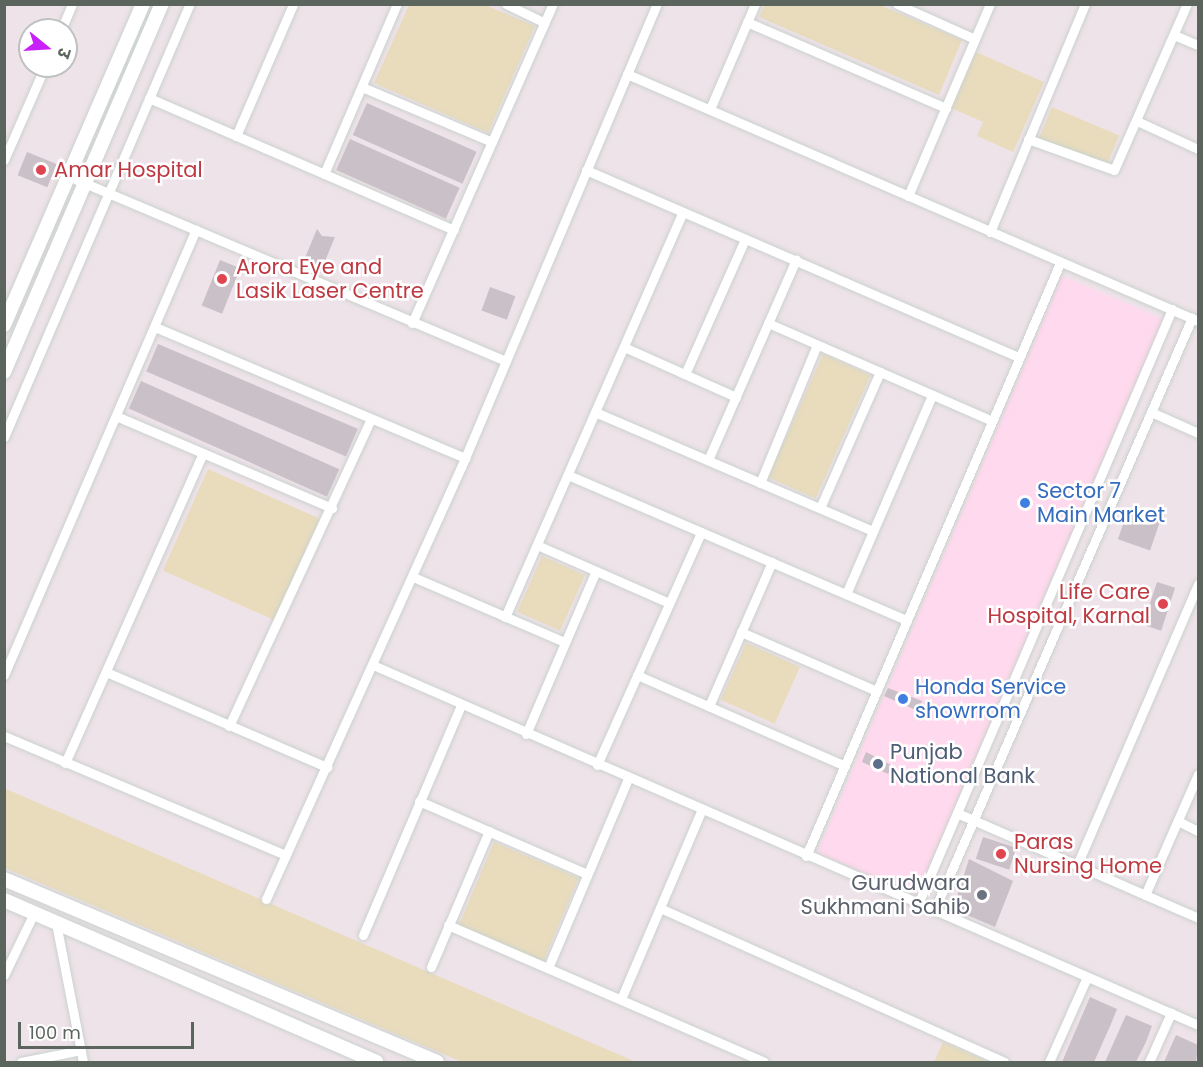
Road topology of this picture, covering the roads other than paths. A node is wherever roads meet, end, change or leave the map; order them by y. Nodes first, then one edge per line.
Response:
1 (72, 4) edge
2 (143, 4) edge
3 (162, 4) edge
4 (190, 4) edge
5 (293, 4) edge
6 (397, 4) edge
7 (506, 4) edge
8 (553, 4) edge
9 (657, 4) edge
10 (755, 4) edge
11 (897, 4) edge
12 (990, 4) edge
13 (1085, 4) edge
14 (1187, 4) edge
15 (66, 18) edge
16 (545, 22) junction
17 (747, 22) junction
18 (1174, 35) junction
19 (975, 39) junction
20 (1198, 45) edge
21 (627, 74) junction
22 (40, 78) edge
23 (362, 87) junction
24 (149, 99) junction
25 (946, 108) junction
26 (710, 109) junction
27 (1137, 122) junction
28 (236, 136) junction
29 (1029, 139) junction
30 (492, 142) junction
31 (1198, 149) edge
32 (4, 160) edge
33 (586, 170) junction
34 (324, 174) junction
35 (68, 176) junction
36 (84, 183) junction
37 (108, 193) junction
38 (908, 196) junction
39 (683, 212) junction
40 (196, 230) junction
41 (454, 230) junction
42 (990, 232) junction
43 (745, 238) junction
44 (796, 260) junction
45 (1060, 263) junction
46 (1172, 309) junction
47 (1196, 320) edge
48 (412, 323) junction
49 (768, 323) junction
50 (4, 325) edge
51 (155, 327) junction
52 (817, 345) junction
53 (624, 347) junction
54 (1019, 357) junction
55 (505, 361) junction
56 (4, 372) edge
57 (880, 372) junction
58 (685, 374) junction
59 (932, 395) junction
60 (736, 397) junction
61 (595, 412) junction
62 (1151, 412) junction
63 (116, 416) junction
64 (371, 419) junction
65 (992, 421) junction
66 (1198, 433) edge
67 (4, 437) edge
68 (203, 453) junction
69 (465, 458) junction
70 (708, 460) junction
71 (568, 475) junction
72 (760, 483) junction
73 (332, 507) junction
74 (820, 508) junction
75 (1085, 514) junction
76 (1103, 522) junction
77 (873, 531) junction
78 (701, 532) junction
79 (537, 545) junction
80 (772, 562) junction
81 (596, 571) junction
82 (413, 577) junction
83 (1198, 584) edge
84 (846, 594) junction
85 (669, 603) junction
86 (1194, 605) edge
87 (505, 617) junction
88 (907, 620) junction
89 (741, 632) junction
90 (565, 642) junction
91 (374, 665) junction
92 (106, 672) junction
93 (1018, 672) junction
94 (4, 675) edge
95 (637, 675) junction
96 (1035, 680) junction
97 (877, 692) junction
98 (461, 705) junction
99 (709, 706) junction
100 (230, 726) junction
101 (526, 734) junction
102 (4, 736) edge
103 (65, 763) junction
104 (597, 765) junction
105 (845, 766) junction
106 (327, 767) junction
107 (1198, 774) edge
108 (628, 779) junction
109 (419, 801) junction
110 (702, 809) junction
111 (957, 813) junction
112 (974, 820) junction
113 (1178, 821) junction
114 (489, 831) junction
115 (1198, 831) edge
116 (286, 855) junction
117 (807, 856) junction
118 (1077, 865) junction
119 (587, 874) junction
120 (4, 879) edge
121 (1145, 895) junction
122 (266, 899) dead end
123 (4, 900) edge
124 (55, 901) junction
125 (918, 904) junction
126 (660, 908) junction
127 (934, 911) junction
128 (34, 914) junction
129 (1198, 918) edge
130 (52, 921) junction
131 (448, 925) junction
132 (363, 935) dead end
133 (431, 967) dead end
134 (548, 968) junction
135 (4, 975) edge
136 (1087, 977) junction
137 (621, 999) junction
138 (1171, 1013) junction
139 (1198, 1025) edge
140 (81, 1050) junction
141 (21, 1062) edge
142 (83, 1062) edge
143 (376, 1062) edge
144 (437, 1062) edge
145 (764, 1062) edge
146 (1004, 1062) edge
147 (1049, 1062) edge
148 (1149, 1062) edge

1 - 15 street
2 - 35 street
3 - 36 street
4 - 24 street
5 - 28 street
6 - 23 street
7 - 16 street
8 - 16 street
9 - 21 street
10 - 17 street
11 - 19 street
12 - 19 street
13 - 29 street
14 - 18 street
16 - 30 street
17 - 25 street
17 - 26 street
18 - 20 street
18 - 27 street
19 - 25 street
21 - 26 street
21 - 33 street
22 - 32 street
23 - 30 street
23 - 34 street
24 - 28 street
24 - 37 street
25 - 38 street
26 - 38 street
27 - 29 street
27 - 31 street
28 - 34 street
29 - 42 street
30 - 41 street
33 - 39 street
33 - 55 street
34 - 41 street
35 - 36 street
35 - 50 street
36 - 37 street
36 - 56 street
37 - 40 street
37 - 67 street
38 - 42 street
39 - 43 street
39 - 53 street
40 - 48 street
40 - 51 street
41 - 48 street
42 - 45 street
43 - 44 street
43 - 58 street
44 - 49 street
44 - 54 street
45 - 46 street
45 - 54 street
46 - 47 street
46 - 75 street
47 - 62 street
48 - 55 street
49 - 52 street
49 - 60 street
51 - 63 street
51 - 64 street
52 - 57 street
52 - 72 street
53 - 58 street
53 - 61 street
54 - 65 street
55 - 69 street
57 - 59 street
57 - 74 street
58 - 60 street
59 - 65 street
59 - 77 street
60 - 70 street
61 - 70 street
61 - 71 street
62 - 66 street
62 - 76 street
63 - 68 street
63 - 94 street
64 - 69 street
64 - 73 street
65 - 88 street
68 - 73 street
68 - 92 street
69 - 82 street
70 - 72 street
71 - 78 street
71 - 79 street
72 - 74 street
73 - 100 street
74 - 77 street
75 - 76 street
75 - 93 street
76 - 96 street
77 - 84 street
78 - 80 street
78 - 85 street
79 - 81 street
79 - 87 street
80 - 84 street
80 - 89 street
81 - 85 street
81 - 90 street
82 - 87 street
82 - 91 street
83 - 86 street
84 - 88 street
85 - 95 street
86 - 118 street
87 - 90 street
88 - 97 street
89 - 97 street
89 - 99 street
90 - 101 street
91 - 98 street
91 - 106 street
92 - 100 street
92 - 103 street
93 - 96 street
93 - 111 street
95 - 99 street
95 - 104 street
96 - 112 street
97 - 105 street
98 - 101 street
98 - 109 street
99 - 105 street
100 - 106 street
101 - 104 street
102 - 103 street
103 - 116 street
104 - 108 street
105 - 117 street
106 - 116 street
107 - 113 street
108 - 110 street
108 - 119 street
109 - 114 street
109 - 132 street
110 - 117 street
110 - 126 street
111 - 112 street
111 - 125 street
112 - 118 street
112 - 127 street
113 - 115 street
113 - 121 street
114 - 119 street
114 - 131 street
116 - 122 street
117 - 125 street
118 - 121 street
119 - 134 street
120 - 124 street
121 - 129 street
123 - 128 street
124 - 130 street
124 - 144 street
125 - 127 street
126 - 137 street
126 - 146 street
127 - 136 street
128 - 130 street
128 - 135 street
130 - 140 street
130 - 143 street
131 - 133 street
131 - 134 street
134 - 137 street
136 - 138 street
136 - 147 street
137 - 145 street
138 - 139 street
138 - 148 street
140 - 141 street
140 - 142 street

